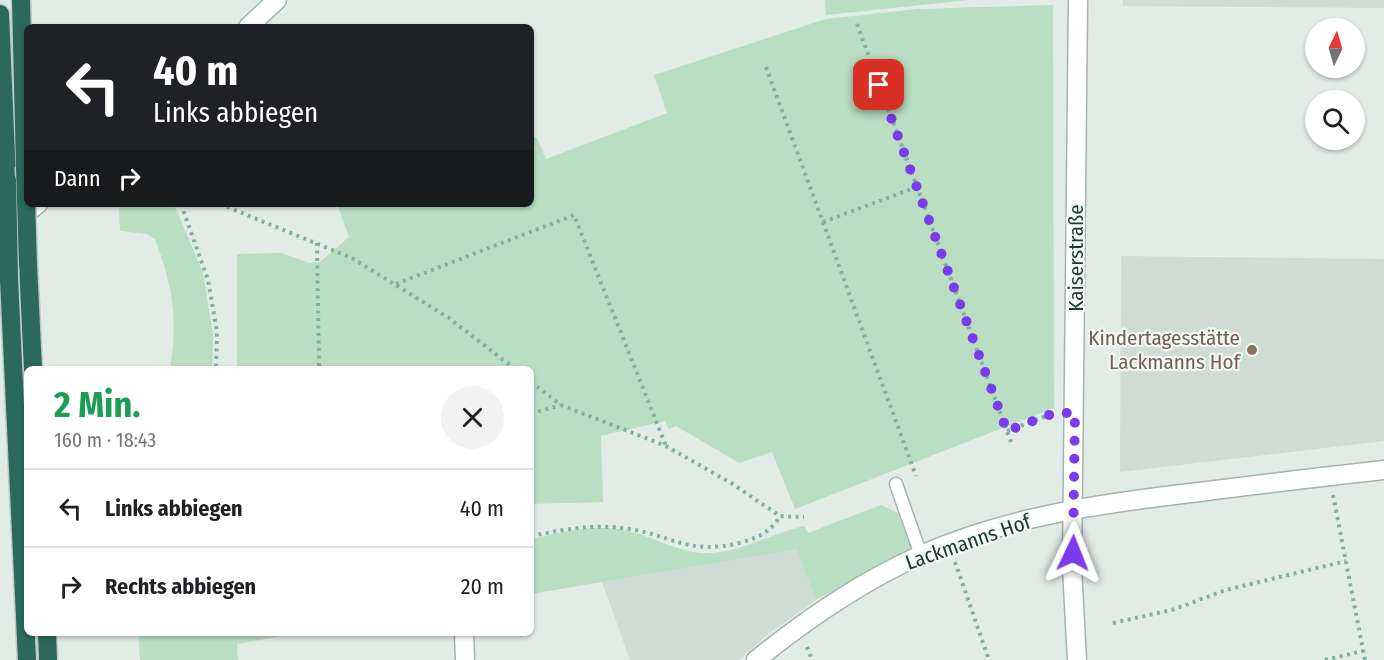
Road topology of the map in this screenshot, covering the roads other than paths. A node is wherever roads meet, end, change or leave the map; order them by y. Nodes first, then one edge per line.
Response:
1 (21, 0) edge
2 (277, 0) edge
3 (1078, 0) edge
4 (0, 14) edge
5 (251, 24) edge
6 (24, 125) edge
7 (26, 207) edge
8 (34, 207) edge
9 (0, 234) edge
10 (33, 366) edge
11 (1384, 470) edge
12 (896, 484) dead end
13 (1074, 508) junction
14 (921, 555) junction
15 (24, 596) edge
16 (26, 636) edge
17 (46, 636) edge
18 (464, 636) edge
19 (27, 660) edge
20 (48, 660) edge
21 (465, 660) edge
22 (756, 660) edge
23 (1077, 660) edge

1 - 6 highway, bridge
2 - 5 street
3 - 13 street, Kaiserstraße
4 - 15 highway, bridge
7 - 10 highway, bridge
8 - 9 street
11 - 13 street, Lackmanns Hof
12 - 14 lane
13 - 14 street, Lackmanns Hof
13 - 23 street, Kaiserstraße
14 - 22 street, Lackmanns Hof
16 - 19 highway, bridge
17 - 20 highway
18 - 21 street

